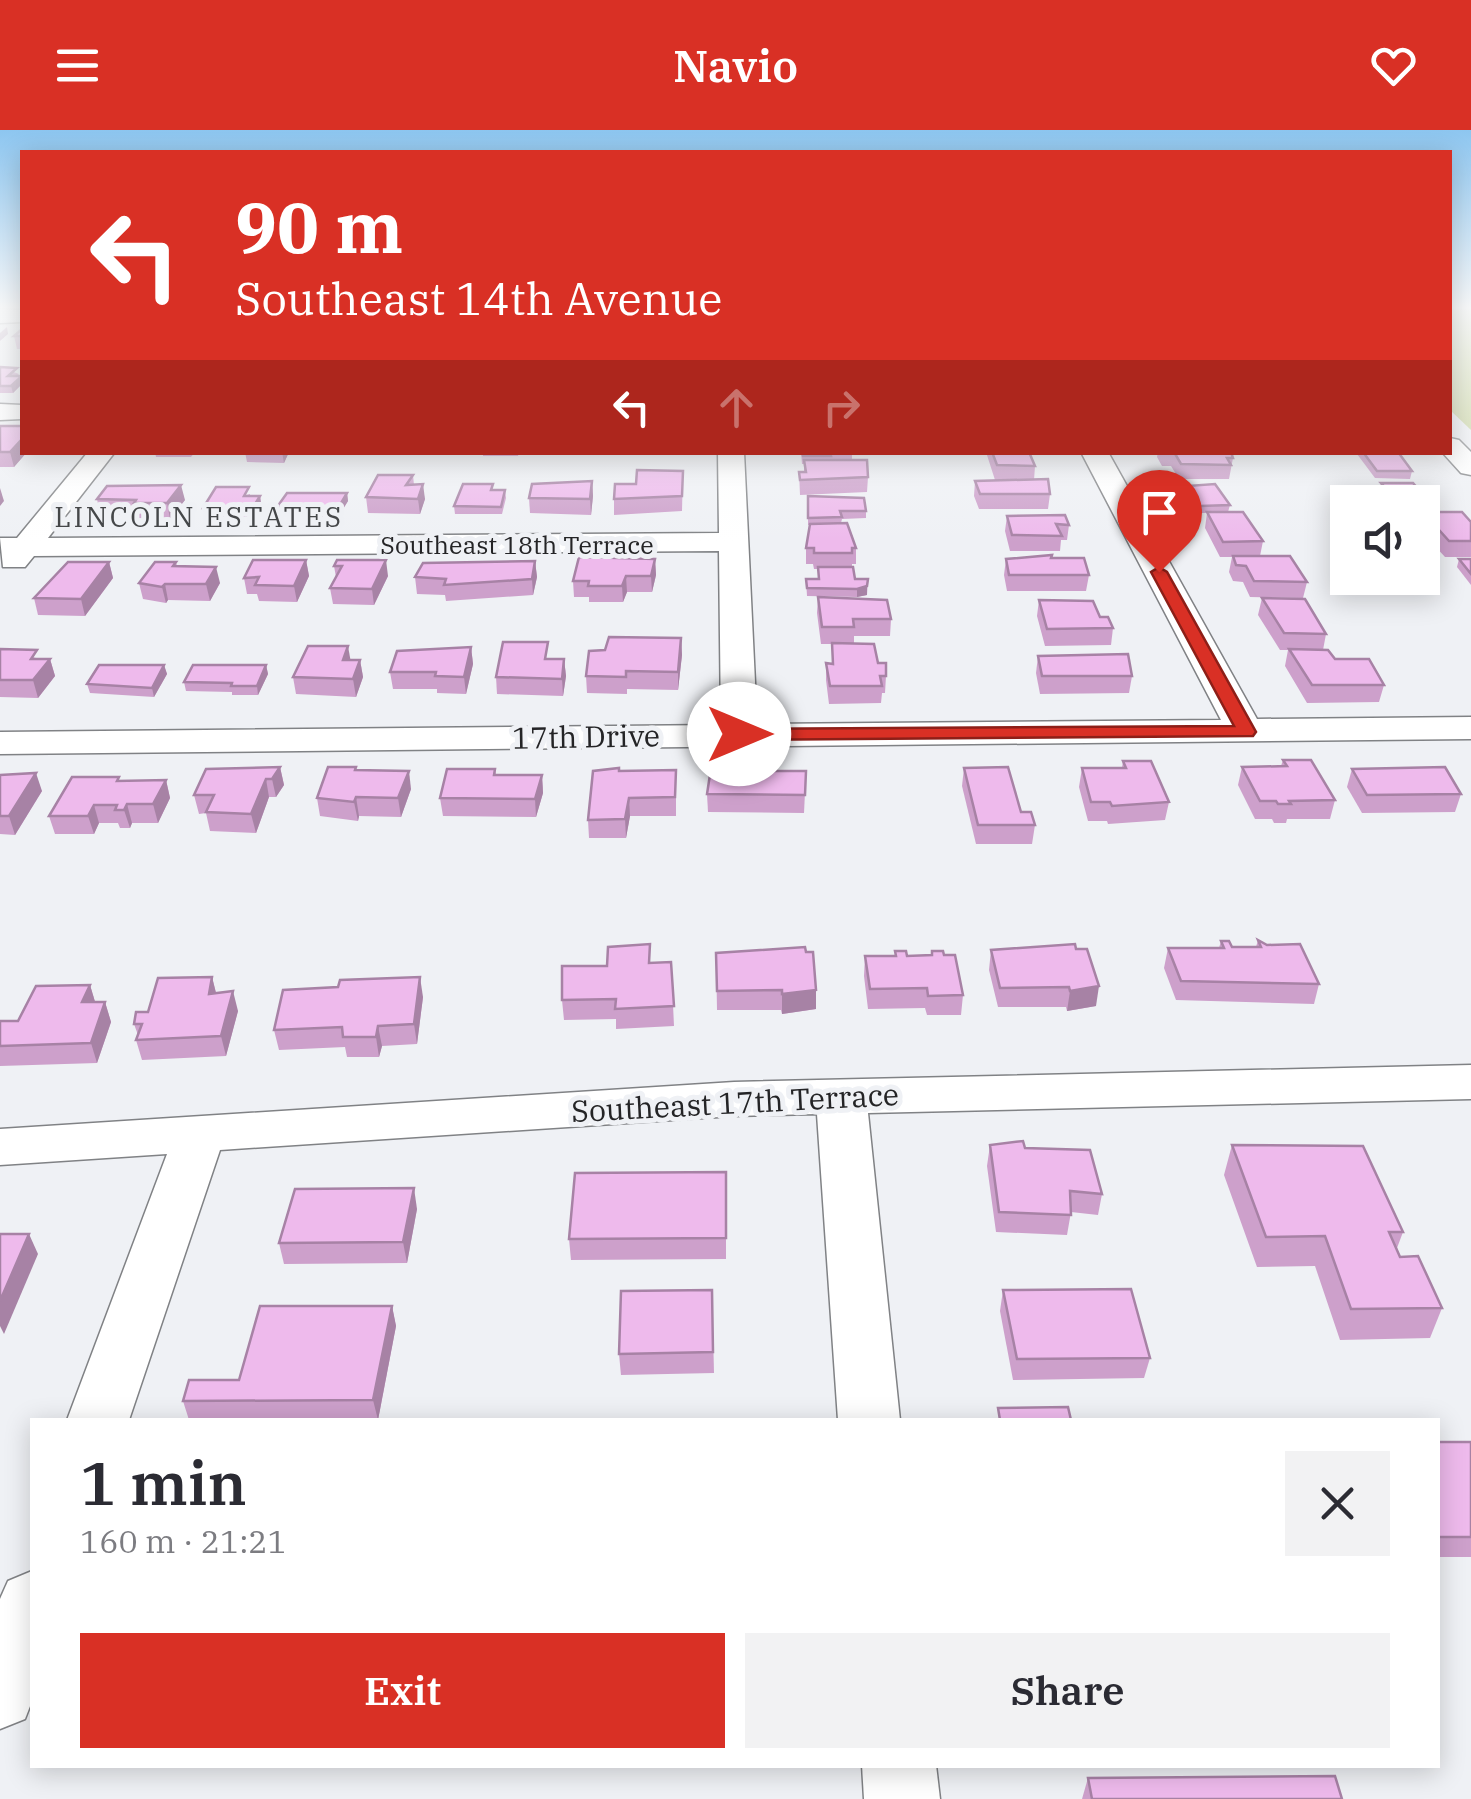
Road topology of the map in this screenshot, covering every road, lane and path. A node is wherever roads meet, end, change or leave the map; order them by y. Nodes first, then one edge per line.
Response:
1 (1452, 448) edge
2 (99, 455) edge
3 (731, 455) edge
4 (1096, 455) edge
5 (1471, 467) edge
6 (733, 542) junction
7 (13, 546) edge
8 (0, 578) edge
9 (1471, 728) edge
10 (1246, 732) junction
11 (739, 734) junction
12 (0, 743) edge
13 (841, 1096) junction
14 (1464, 1096) edge
15 (201, 1132) junction
16 (0, 1147) edge
17 (99, 1418) edge
18 (869, 1418) edge
19 (30, 1609) edge
20 (0, 1694) edge
21 (899, 1768) edge
22 (902, 1799) edge

1 - 5 street
2 - 7 street
3 - 6 street
4 - 10 street
6 - 7 street, Southeast 18th Terrace
6 - 11 street
7 - 8 street
9 - 10 street, 17th Drive
10 - 11 street, 17th Drive
11 - 12 street, 17th Drive
13 - 14 street, Southeast 17th Terrace
13 - 15 street, Southeast 17th Terrace
13 - 18 street
15 - 16 street, Southeast 17th Terrace
15 - 17 street
19 - 20 street
21 - 22 street

